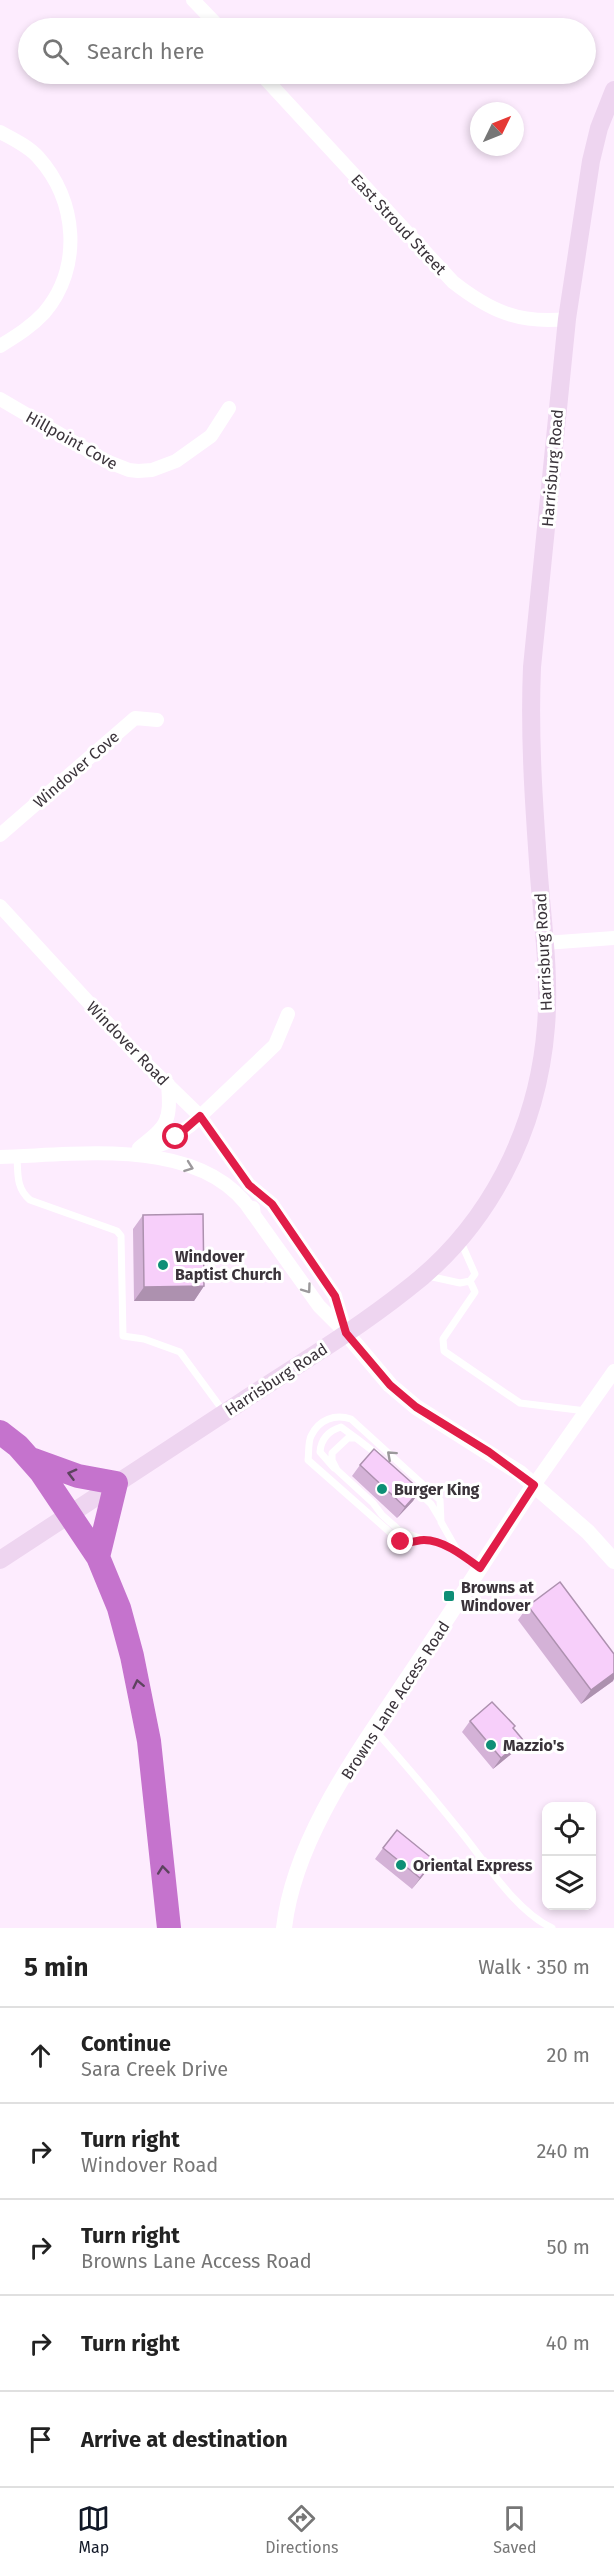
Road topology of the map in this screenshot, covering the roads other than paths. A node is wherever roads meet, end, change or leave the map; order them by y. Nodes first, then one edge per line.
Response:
1 (193, 0) edge
2 (210, 18) edge
3 (270, 84) edge
4 (614, 90) edge
5 (0, 132) edge
6 (567, 319) junction
7 (0, 346) edge
8 (0, 399) edge
9 (229, 408) dead end
10 (157, 720) dead end
11 (0, 835) edge
12 (0, 906) edge
13 (614, 938) edge
14 (545, 943) junction
15 (288, 1014) dead end
16 (168, 1084) junction
17 (200, 1116) junction
18 (132, 1154) junction
19 (17, 1156) junction
20 (0, 1157) edge
21 (249, 1185) junction
22 (254, 1215) junction
23 (459, 1239) junction
24 (423, 1275) junction
25 (470, 1281) junction
26 (346, 1333) junction
27 (614, 1371) edge
28 (586, 1410) junction
29 (224, 1413) junction
30 (0, 1432) edge
31 (356, 1438) junction
32 (30, 1459) junction
33 (381, 1459) edge
34 (337, 1470) junction
35 (406, 1481) edge
36 (116, 1483) junction
37 (534, 1485) junction
38 (68, 1516) junction
39 (441, 1522) junction
40 (424, 1540) junction
41 (456, 1550) junction
42 (98, 1557) junction
43 (0, 1560) edge
44 (614, 1561) edge
45 (480, 1568) junction
46 (374, 1730) junction
47 (169, 1928) edge
48 (284, 1928) edge
49 (552, 1928) edge

1 - 2 street
3 - 6 street, East Stroud Street
4 - 6 main road, Harrisburg Road
5 - 7 street
6 - 14 main road, Harrisburg Road
8 - 9 street, Hillpoint Cove
10 - 11 street, Windover Cove
12 - 16 street, Windover Road
13 - 14 street
14 - 23 main road, Harrisburg Road
15 - 17 street
16 - 17 street, Windover Road
16 - 18 street
17 - 18 street
17 - 21 street, Windover Road
18 - 19 street
18 -> 22 street
19 - 20 street
19 - 29 lane
21 - 22 street, Windover Road
21 - 26 street, Windover Road
22 -> 26 street, Windover Road
23 - 24 main road, Harrisburg Road
23 - 25 lane
24 - 25 lane
24 - 26 main road, Harrisburg Road
25 - 28 lane
26 - 29 main road, Harrisburg Road
26 - 37 street, Windover Road
27 - 28 street
28 - 37 street
29 - 36 main road, Harrisburg Road
30 - 32 highway
31 - 33 lane
31 - 34 lane
31 - 34 lane
36 -> 32 highway
32 - 38 highway
34 - 40 lane
35 - 39 lane
36 - 38 main road, Harrisburg Road
36 - 42 highway
37 - 44 street, Windover Road
37 - 45 street, Browns Lane Access Road
38 - 42 highway
38 - 43 main road, Harrisburg Road
39 -> 40 lane
39 - 41 lane
40 - 41 lane
41 - 45 lane
47 -> 42 highway
45 - 46 street, Browns Lane Access Road
46 - 48 street, Browns Lane Access Road
46 - 49 lane

